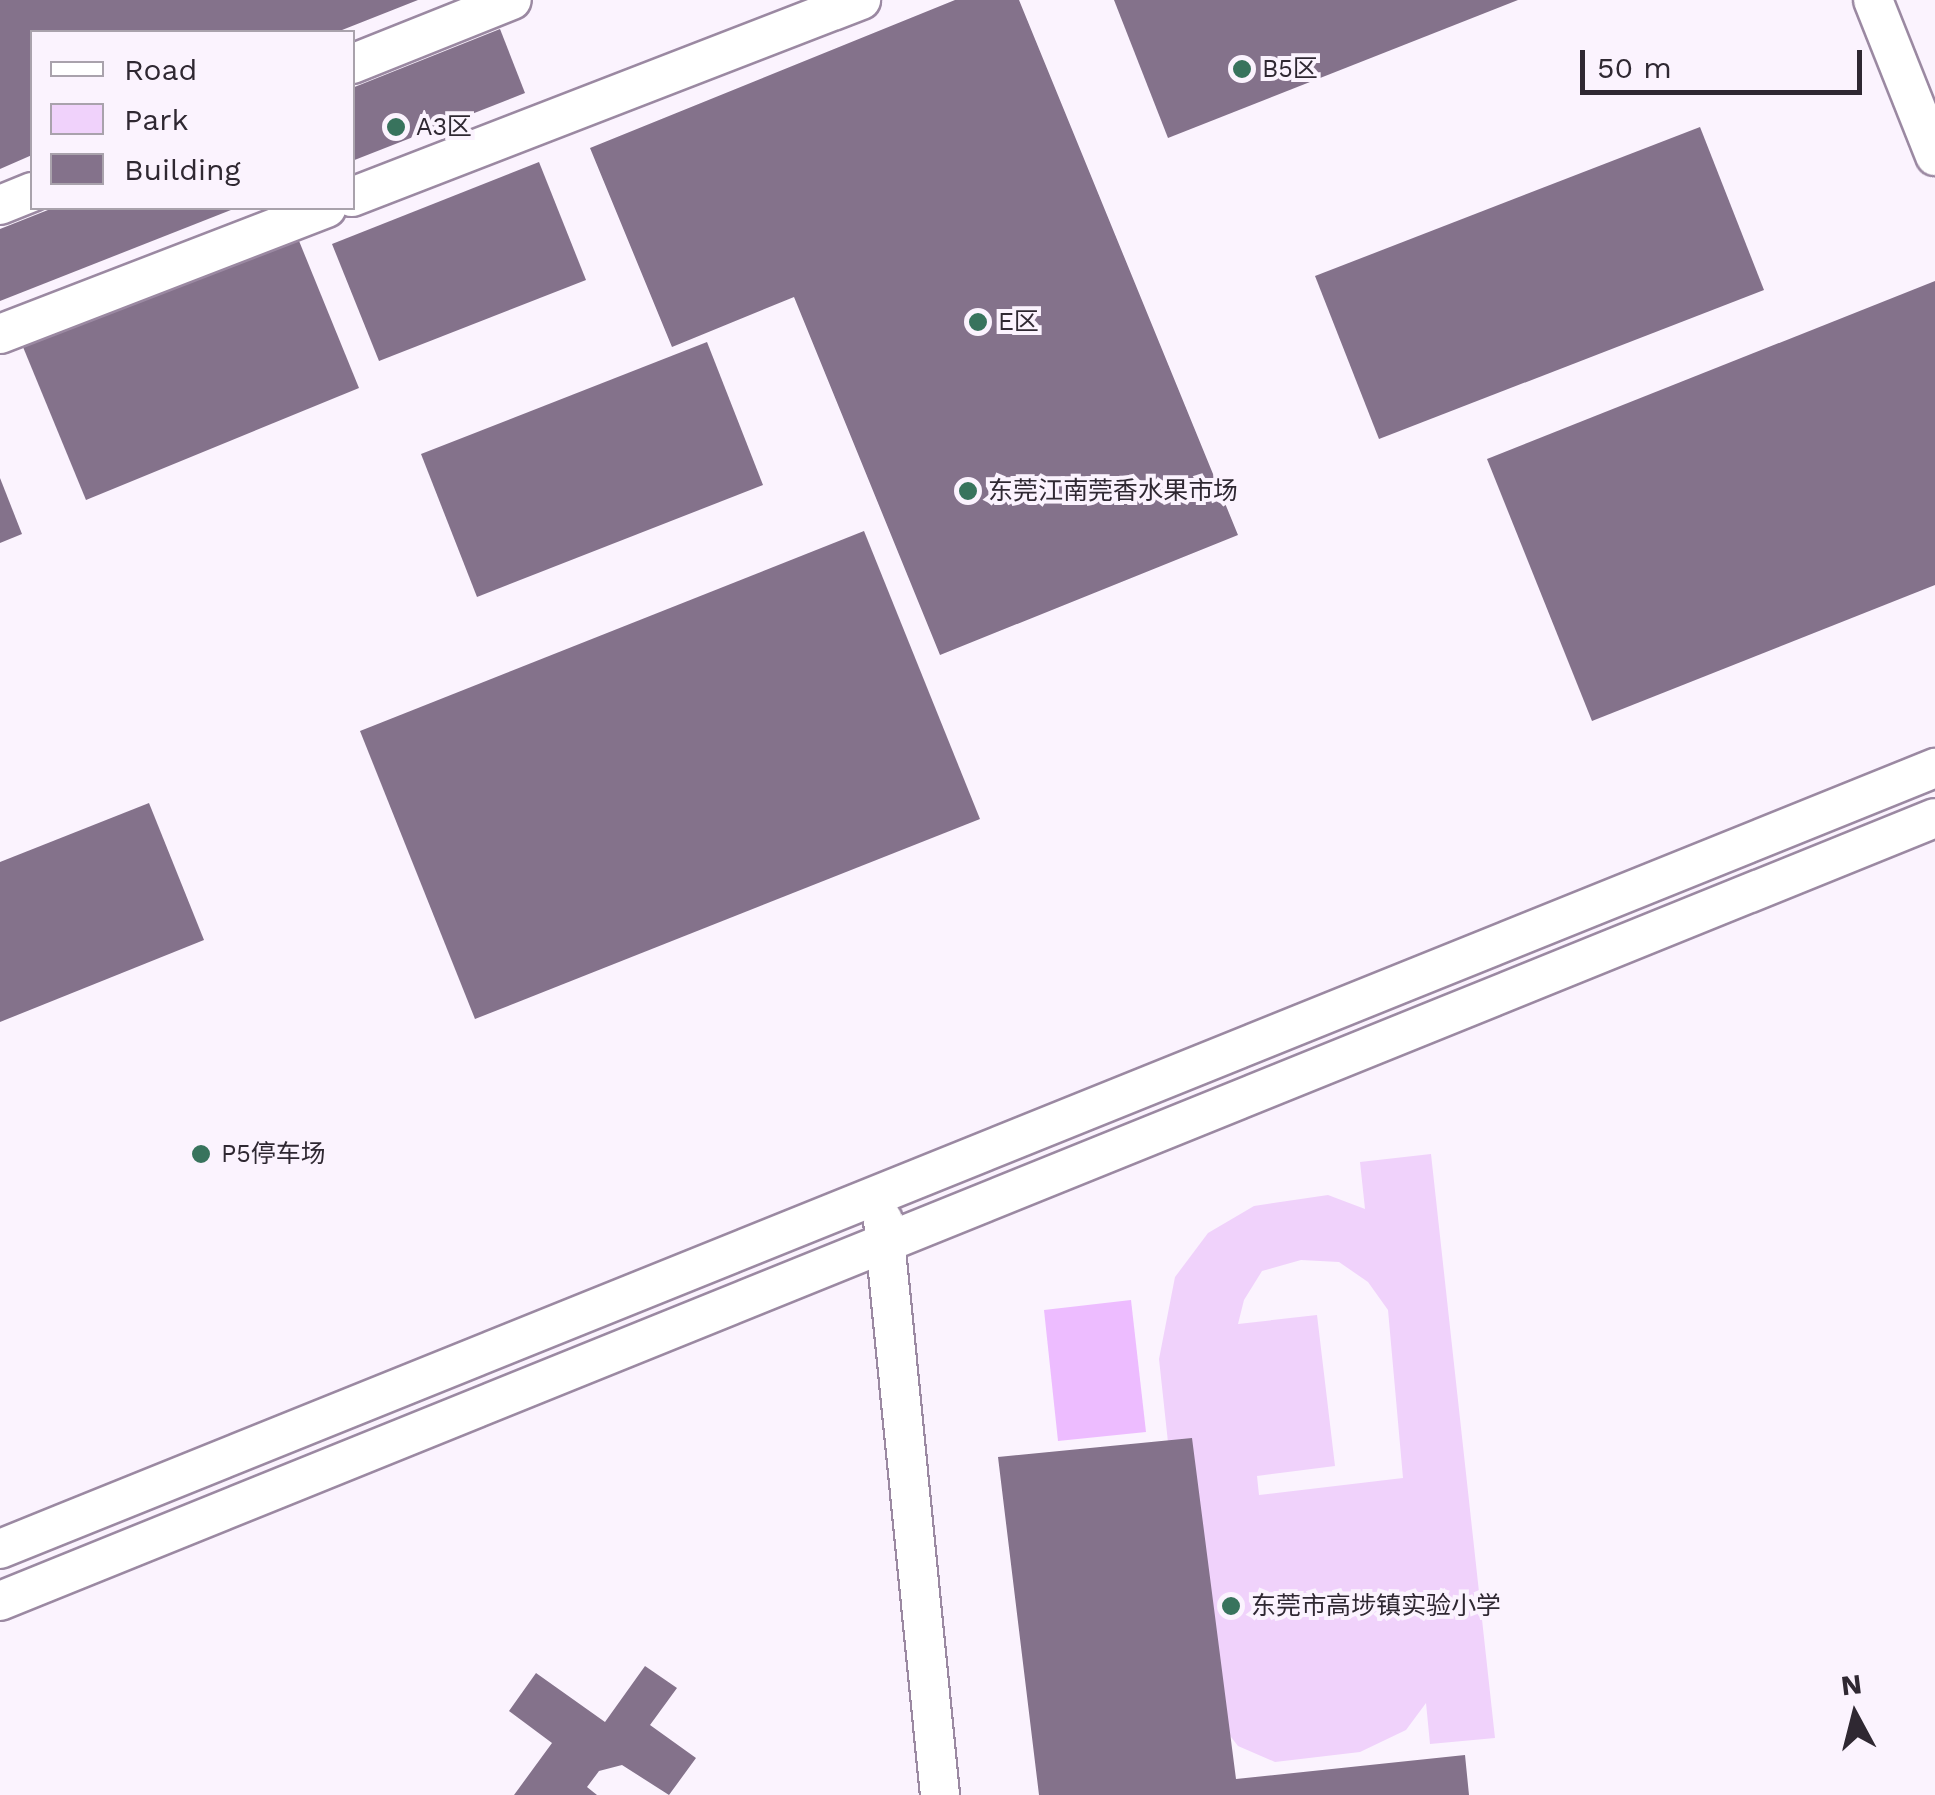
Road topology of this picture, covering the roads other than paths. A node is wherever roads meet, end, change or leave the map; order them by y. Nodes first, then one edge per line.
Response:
1 (512, 0) edge
2 (861, 0) edge
3 (1873, 0) edge
4 (769, 16) edge
5 (355, 63) edge
6 (1935, 156) edge
7 (30, 193) edge
8 (355, 196) edge
9 (0, 205) edge
10 (321, 210) edge
11 (0, 334) edge
12 (1935, 768) edge
13 (1935, 818) edge
14 (880, 1193) junction
15 (885, 1243) junction
16 (0, 1549) edge
17 (0, 1601) edge
18 (940, 1795) edge

1 - 5 street
2 - 4 street
3 - 6 street
4 - 8 street
7 - 9 street
10 - 11 street
12 - 14 street
13 - 15 street
14 - 15 street
14 - 16 street
15 - 17 street
15 - 18 street

